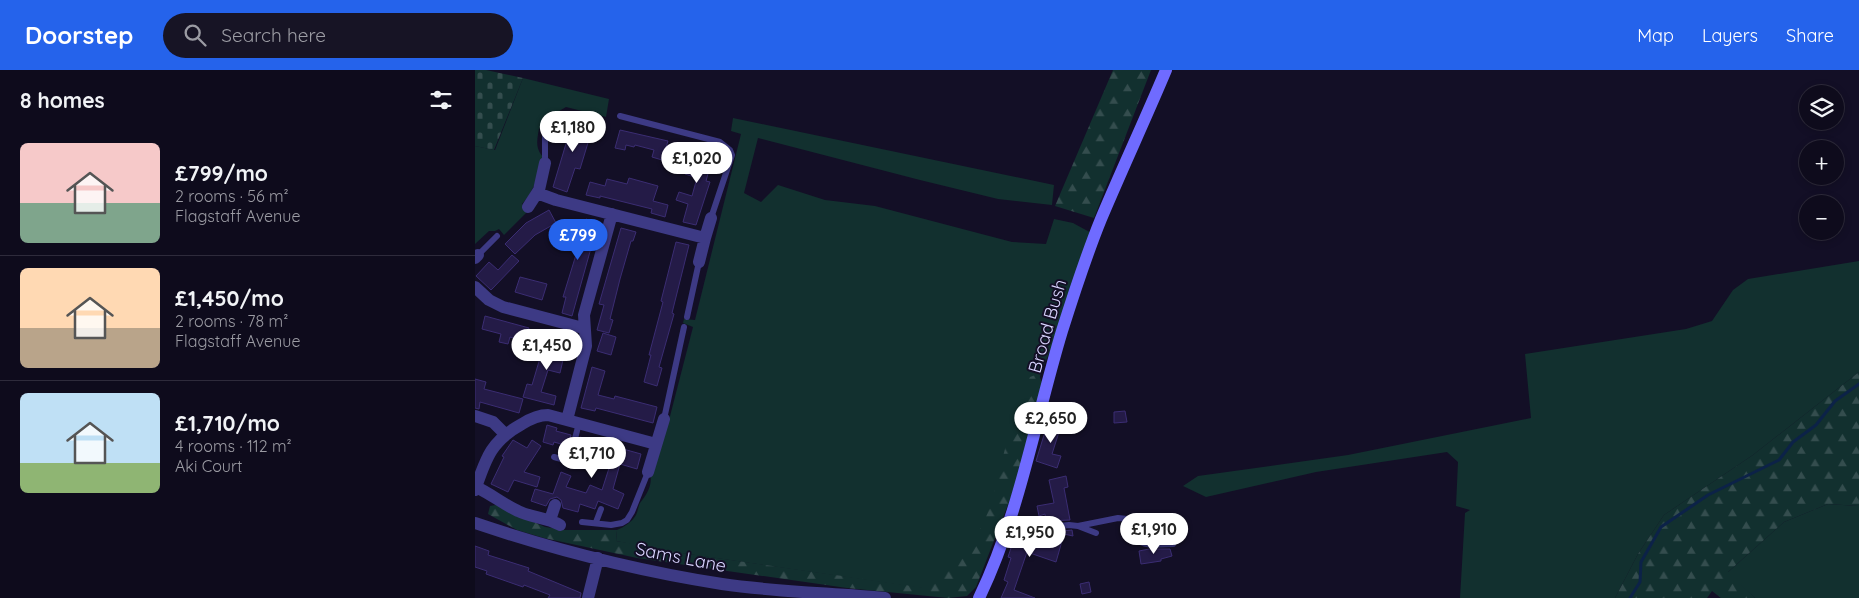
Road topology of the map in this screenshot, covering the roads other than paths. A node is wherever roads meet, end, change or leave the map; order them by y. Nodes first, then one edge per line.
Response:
1 (1166, 70) edge
2 (620, 116) dead end
3 (550, 118) dead end
4 (545, 163) joint
5 (537, 193) junction
6 (528, 207) dead end
7 (612, 214) junction
8 (711, 218) joint
9 (497, 236) dead end
10 (705, 238) junction
11 (476, 256) edge
12 (699, 262) joint
13 (475, 287) edge
14 (687, 317) dead end
15 (684, 327) dead end
16 (583, 328) junction
17 (475, 416) edge
18 (664, 419) joint
19 (573, 422) junction
20 (505, 434) junction
21 (656, 444) junction
22 (554, 457) dead end
23 (648, 472) joint
24 (475, 488) edge
25 (555, 505) dead end
26 (601, 509) dead end
27 (475, 522) edge
28 (582, 522) dead end
29 (596, 522) junction
30 (1078, 526) junction
31 (1006, 532) junction
32 (1096, 533) dead end
33 (1173, 544) dead end
34 (598, 558) junction
35 (850, 596) edge
36 (588, 598) edge
37 (885, 598) edge
38 (979, 598) edge

1 - 31 main road, Broad Bush
2 - 8 lane
3 - 4 lane
4 - 5 street
5 - 6 street
5 - 7 street
7 - 10 street
7 - 16 street
8 - 10 street
9 - 11 lane
10 - 12 street
12 - 14 lane
13 - 16 street
15 - 18 lane
16 - 19 street
17 - 20 street
18 - 21 street
19 - 20 street
19 - 21 street
19 - 22 lane
20 - 24 street
21 - 23 street
23 - 29 lane
24 - 25 street
26 - 29 lane
27 - 34 street, Sams Lane
28 - 29 lane
30 - 31 lane
30 - 32 lane
30 - 33 lane
31 - 38 main road, Broad Bush
34 - 35 street, Sams Lane
34 - 36 street
35 - 37 street, Sams Lane

